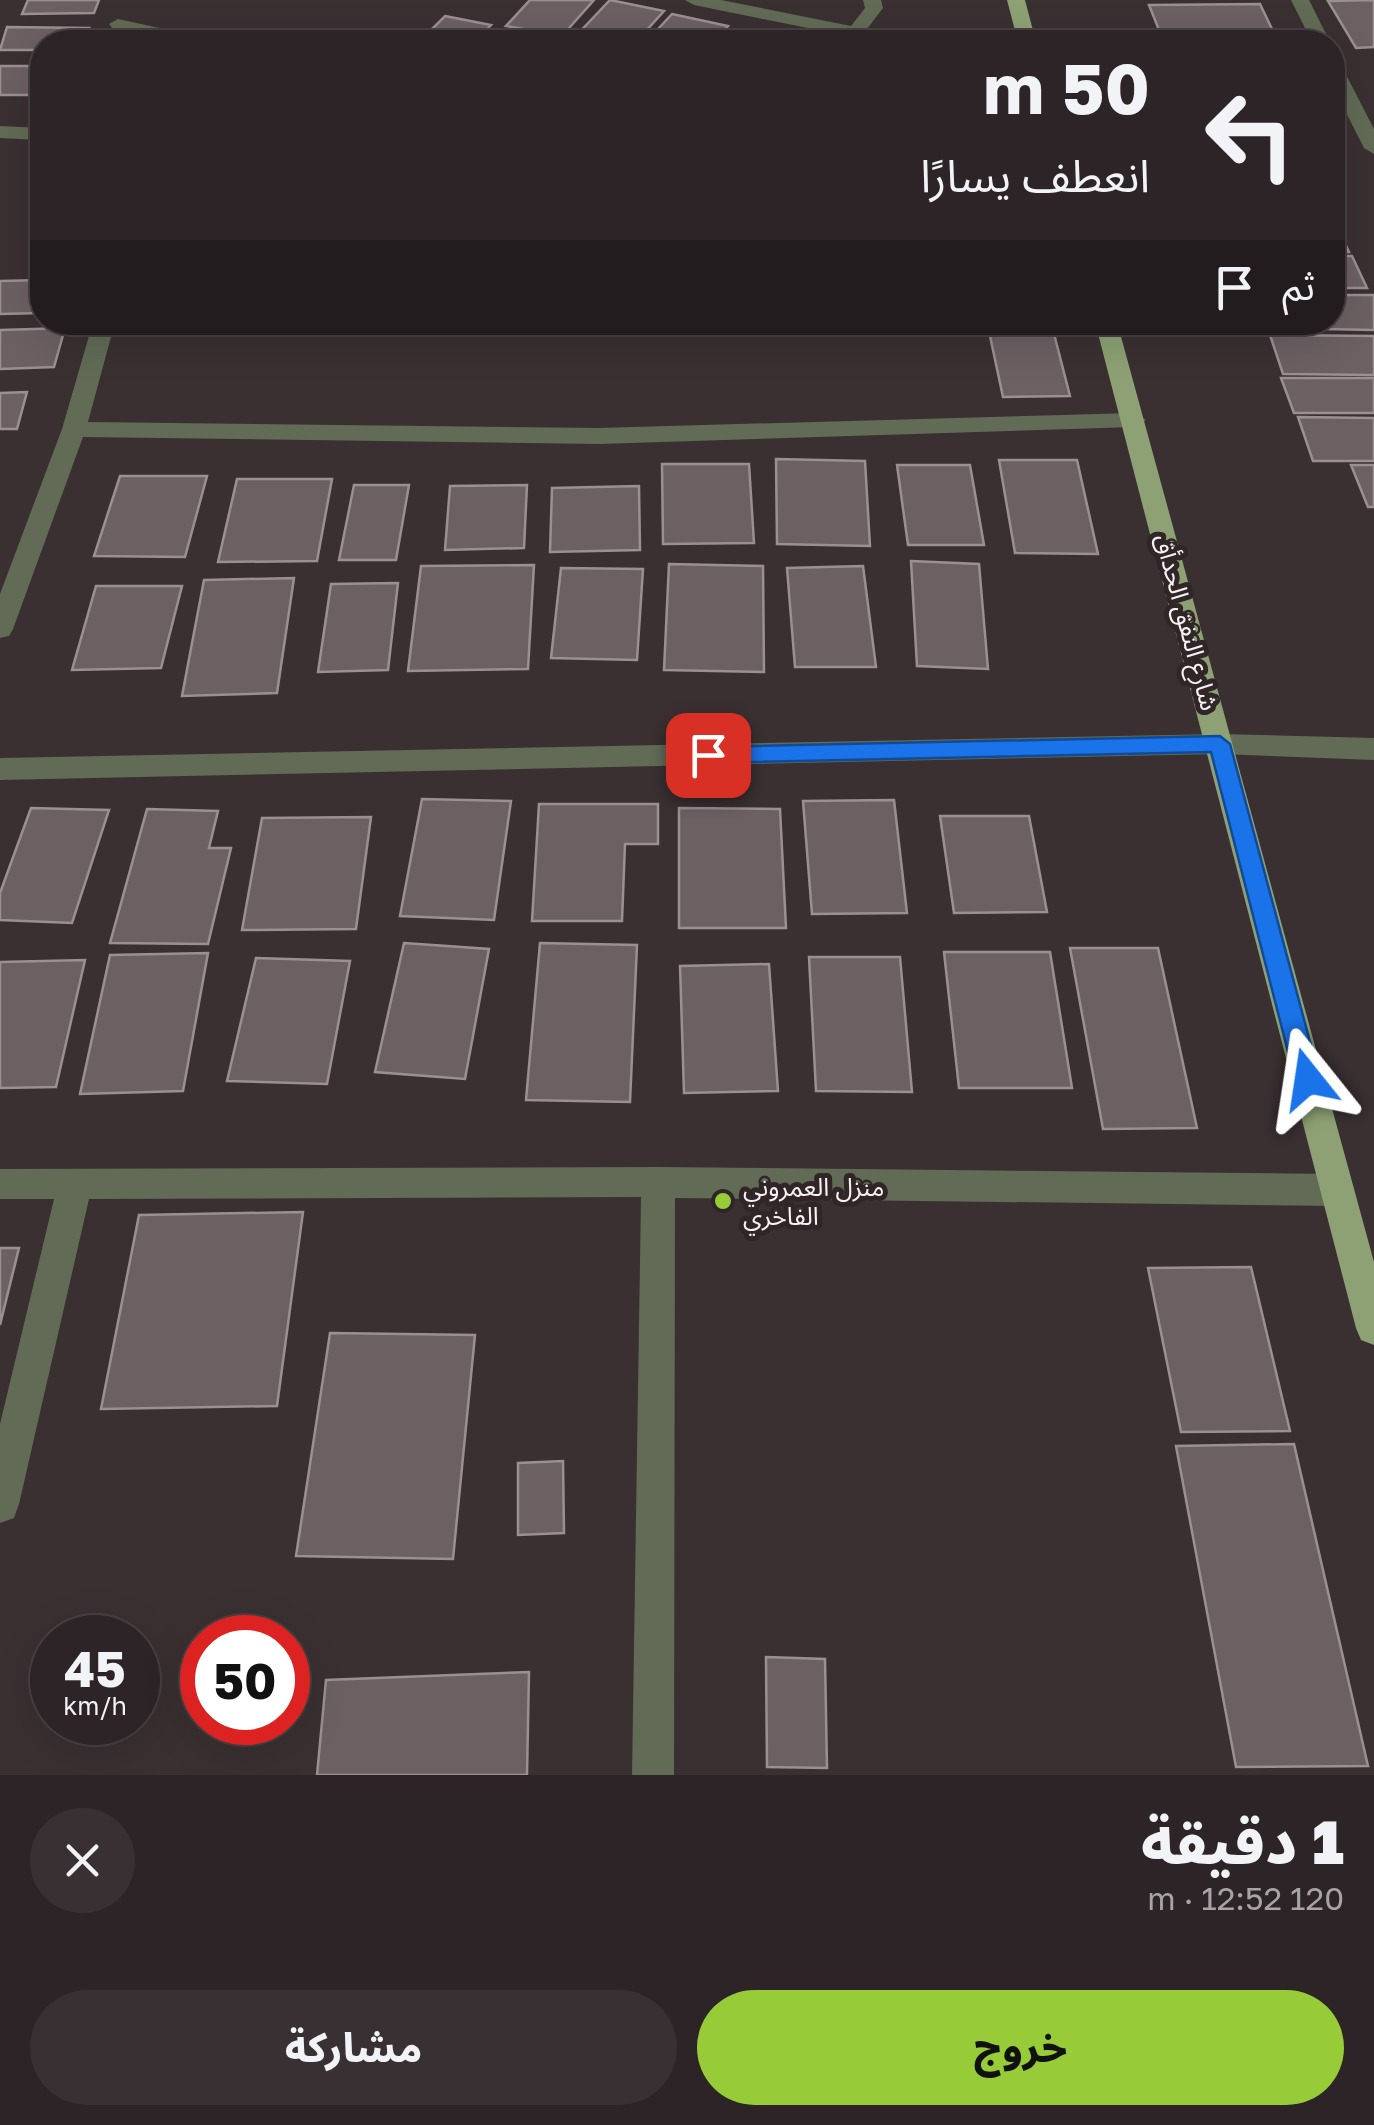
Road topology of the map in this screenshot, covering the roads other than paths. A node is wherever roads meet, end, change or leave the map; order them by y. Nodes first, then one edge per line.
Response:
1 (131, 0) edge
2 (694, 0) edge
3 (872, 0) edge
4 (1016, 0) edge
5 (1300, 0) edge
6 (118, 24) junction
7 (115, 30) edge
8 (145, 30) edge
9 (840, 30) edge
10 (857, 30) edge
11 (1024, 30) edge
12 (1316, 30) edge
13 (1345, 86) edge
14 (1368, 122) edge
15 (0, 132) edge
16 (30, 133) edge
17 (1374, 148) edge
18 (100, 335) edge
19 (1110, 335) edge
20 (1134, 420) junction
21 (74, 429) junction
22 (0, 630) edge
23 (1220, 744) junction
24 (1374, 748) edge
25 (0, 769) edge
26 (658, 1182) junction
27 (0, 1184) edge
28 (75, 1185) junction
29 (1337, 1190) junction
30 (1374, 1328) edge
31 (0, 1504) edge
32 (653, 1775) edge

1 - 6 street
2 - 9 street
3 - 10 street
4 - 11 main road
5 - 12 street
6 - 7 street
6 - 8 street
13 - 14 street
14 - 17 street
15 - 16 street
18 - 21 street
19 - 20 main road, شارع النفق الحدأق
20 - 21 street
20 - 23 main road, شارع النفق الحدأق
21 - 22 street
23 - 24 street
23 - 25 street
23 - 29 main road, شارع النفق الحدأق
26 - 28 street
26 - 29 street
26 - 32 street
27 - 28 street
28 - 31 street
29 - 30 main road, شارع النفق الحدأق

